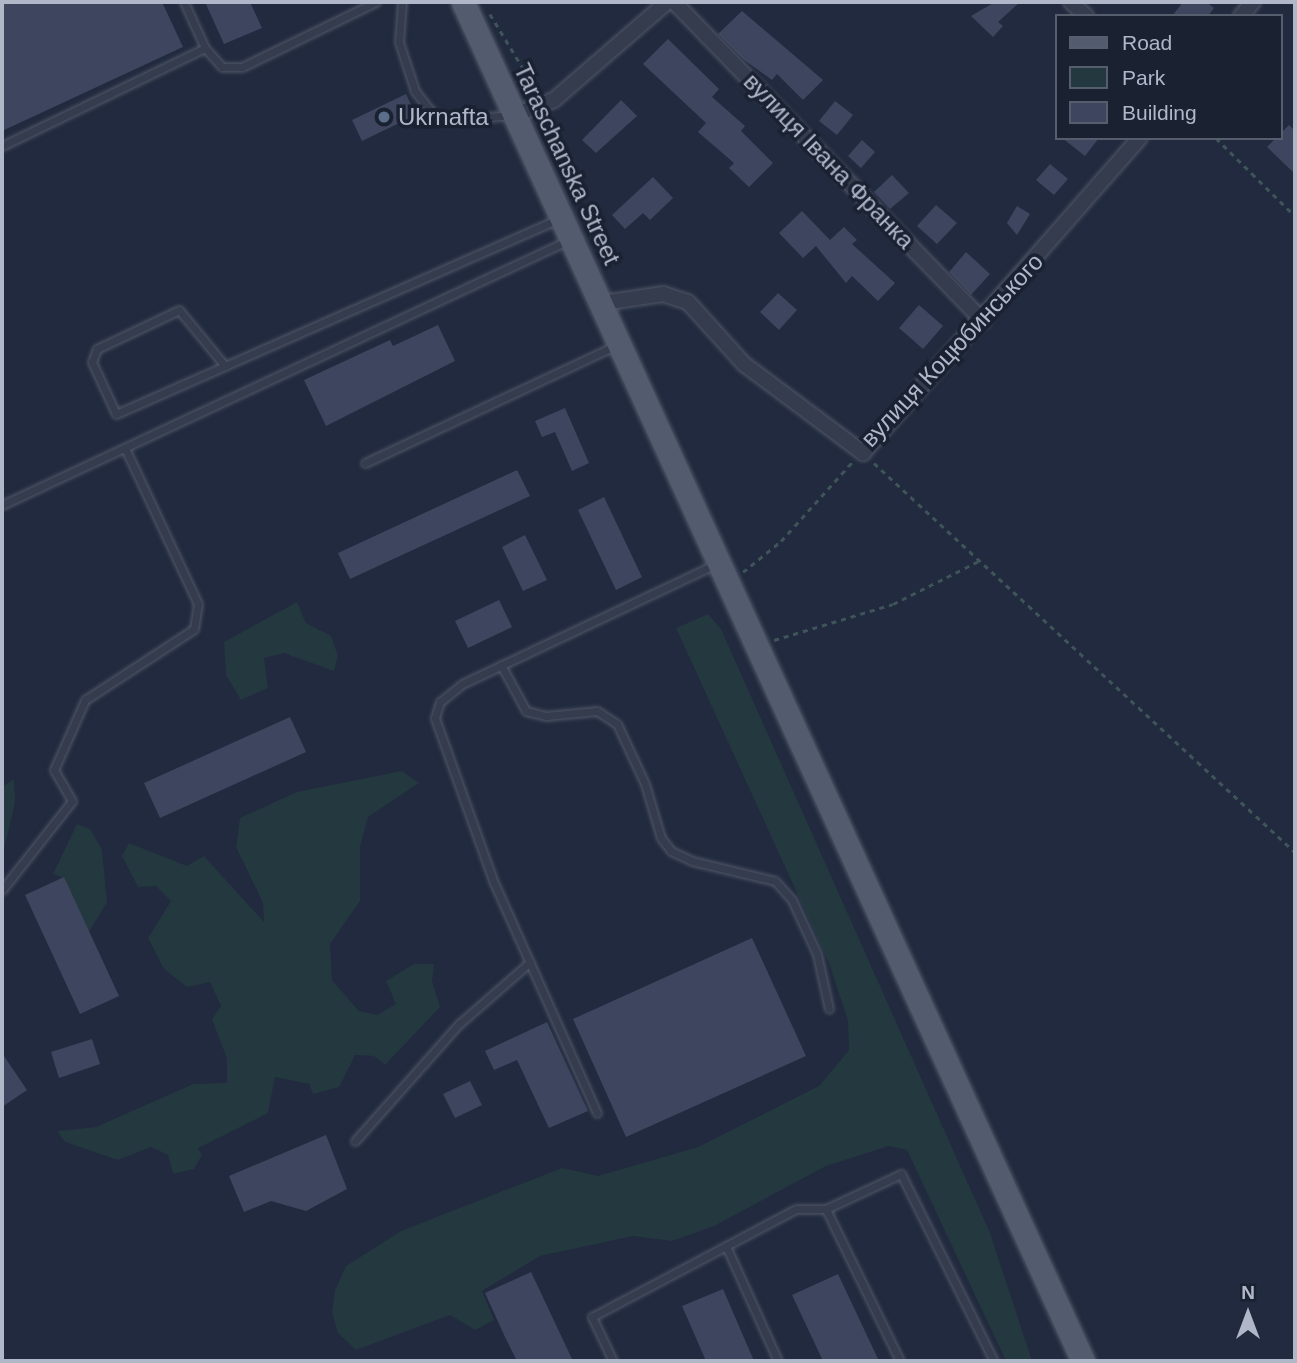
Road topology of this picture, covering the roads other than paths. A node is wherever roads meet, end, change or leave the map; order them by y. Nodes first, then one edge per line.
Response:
1 (184, 2) edge
2 (376, 2) edge
3 (402, 2) edge
4 (463, 2) edge
5 (667, 2) edge
6 (674, 2) edge
7 (1071, 2) edge
8 (1084, 14) edge
9 (205, 48) junction
10 (514, 115) junction
11 (1138, 140) edge
12 (2, 146) edge
13 (562, 217) junction
14 (572, 239) junction
15 (603, 303) junction
16 (983, 321) junction
17 (623, 345) junction
18 (225, 366) junction
19 (125, 448) junction
20 (365, 463) dead end
21 (2, 505) edge
22 (724, 572) junction
23 (501, 665) junction
24 (2, 890) edge
25 (530, 962) junction
26 (829, 1009) dead end
27 (597, 1113) dead end
28 (355, 1141) dead end
29 (826, 1209) junction
30 (726, 1246) junction
31 (613, 1361) edge
32 (778, 1361) edge
33 (900, 1361) edge
34 (995, 1361) edge
35 (1083, 1361) edge

1 - 9 lane
2 - 9 lane
3 - 10 lane
4 - 10 main road, Taraschanska Street
5 - 10 street
6 - 16 street, вулиця Івана Франка
7 - 8 street
9 - 12 lane
10 - 13 main road, Taraschanska Street
11 - 16 street, вулиця Коцюбинського
13 - 14 main road, Taraschanska Street
13 - 18 lane
14 - 15 main road, Taraschanska Street
14 - 19 lane
15 - 16 street, вулиця Коцюбинського
15 - 17 main road, Taraschanska Street
17 - 20 lane
17 - 22 main road, Taraschanska Street
18 - 18 lane
19 - 21 lane
19 - 24 lane
22 - 23 lane
22 - 35 main road, Taraschanska Street
23 - 25 lane
23 - 26 lane
25 - 27 lane
25 - 28 lane
29 - 30 lane
29 - 33 lane
29 - 34 lane
30 - 31 lane
30 - 32 lane

